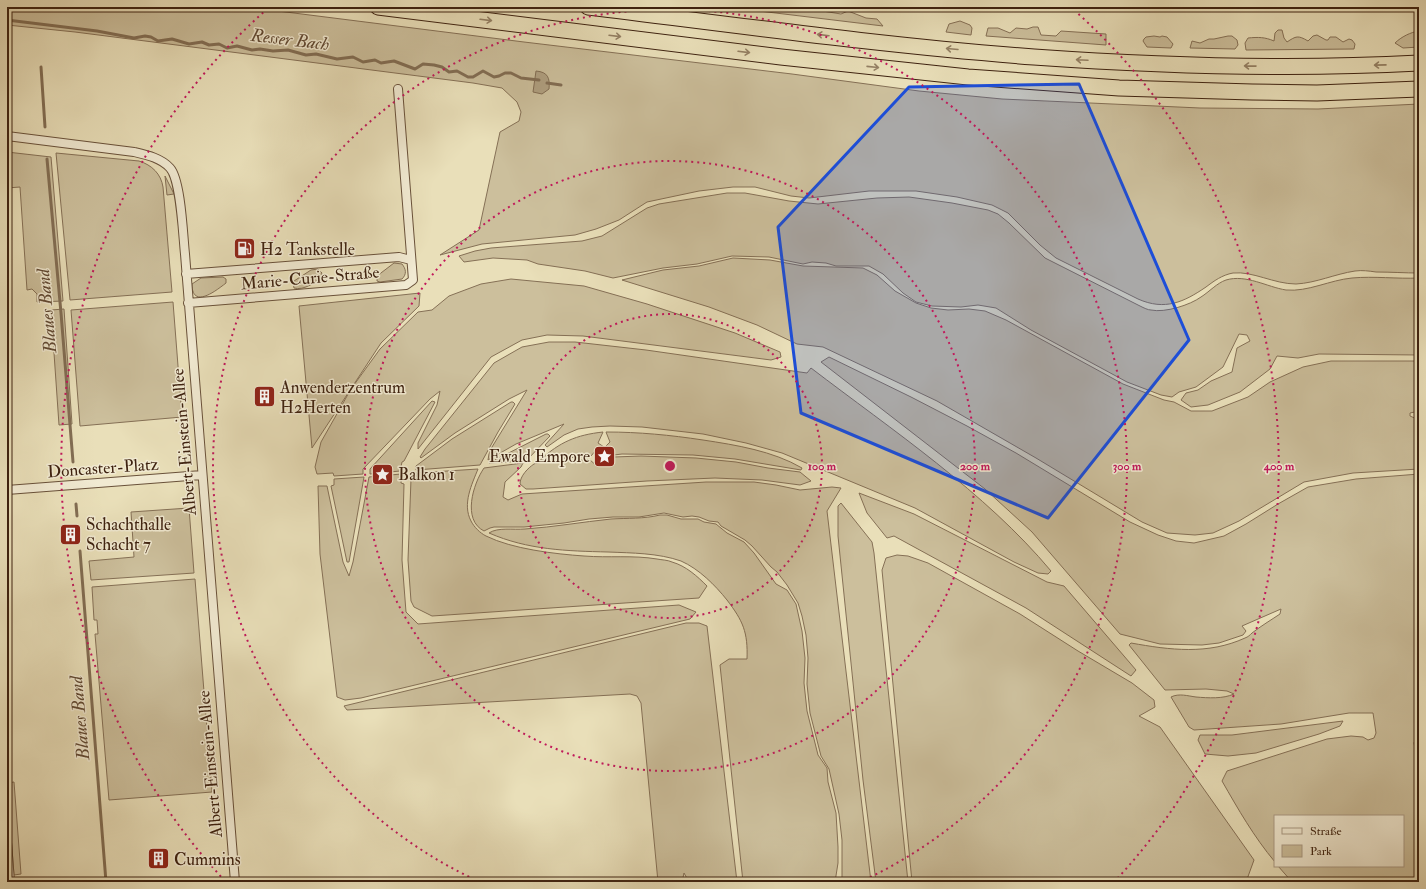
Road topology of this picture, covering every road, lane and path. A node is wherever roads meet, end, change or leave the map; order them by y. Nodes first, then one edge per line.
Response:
1 (378, 7) edge
2 (588, 7) edge
3 (1419, 63) edge
4 (398, 89) dead end
5 (1419, 89) edge
6 (7, 136) edge
7 (411, 260) junction
8 (186, 274) junction
9 (188, 303) junction
10 (202, 475) junction
11 (7, 490) edge
12 (7, 843) edge
13 (10, 882) edge
14 (234, 882) edge

1 -> 5 highway
3 -> 2 highway
4 - 7 street, Marie-Curie-Straße
6 - 8 street, Albert-Einstein-Allee
7 - 8 street, Marie-Curie-Straße
7 - 9 street, Marie-Curie-Straße
8 - 9 street, Albert-Einstein-Allee
9 - 10 street, Albert-Einstein-Allee
10 - 11 street, Doncaster-Platz
10 - 14 street, Albert-Einstein-Allee
12 - 13 street

